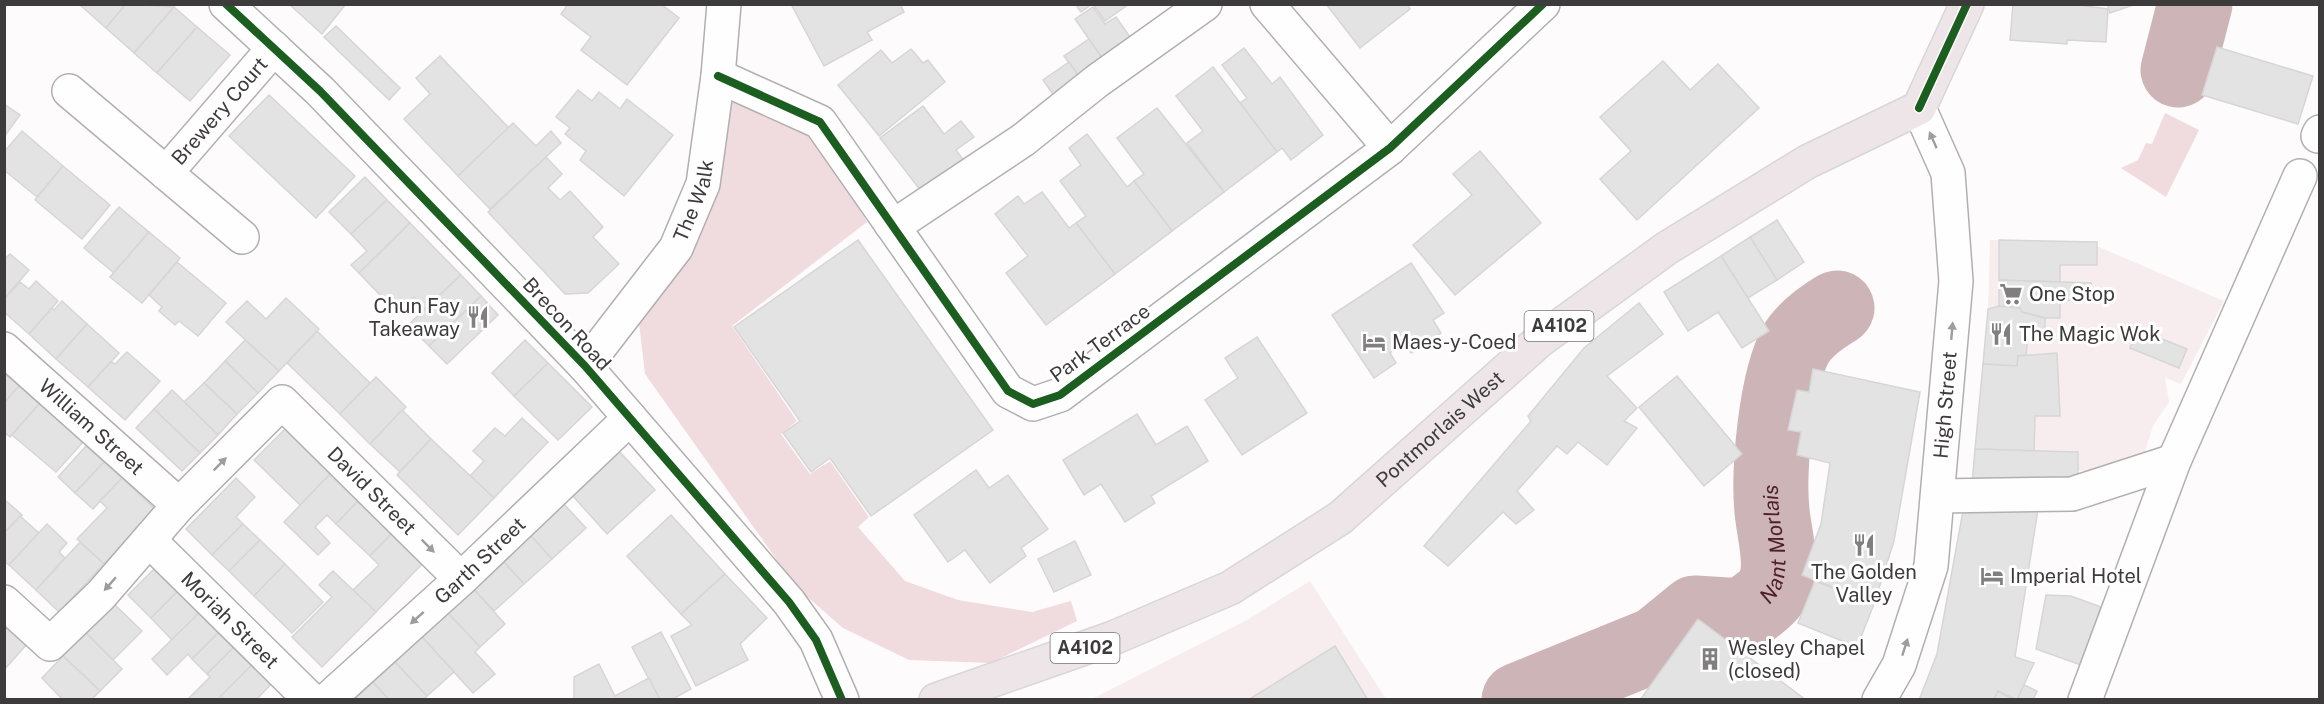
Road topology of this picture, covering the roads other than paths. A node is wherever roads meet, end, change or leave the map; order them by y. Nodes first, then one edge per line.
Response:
1 (226, 4) edge
2 (724, 4) edge
3 (1205, 4) edge
4 (1267, 4) edge
5 (1543, 4) edge
6 (1967, 4) edge
7 (274, 48) junction
8 (718, 76) junction
9 (69, 91) dead end
10 (1919, 108) junction
11 (1390, 148) junction
12 (166, 173) junction
13 (2300, 176) dead end
14 (891, 224) junction
15 (242, 237) dead end
16 (4, 349) edge
17 (585, 366) junction
18 (630, 418) junction
19 (2174, 460) junction
20 (1938, 496) junction
21 (179, 506) junction
22 (149, 540) junction
23 (461, 579) junction
24 (4, 602) edge
25 (311, 699) edge
26 (327, 699) edge
27 (842, 699) edge
28 (936, 699) edge
29 (1879, 699) edge
30 (2085, 699) edge

1 - 7 street, Brecon Road
2 - 8 street, The Walk
3 - 14 street
4 - 11 street
5 - 11 street, Park Terrace
6 - 10 main road
7 - 12 street, Brewery Court
7 - 17 street, Brecon Road
8 - 14 street, Park Terrace
8 - 17 street, The Walk
9 - 12 street, Brewery Court
20 -> 10 street, High Street
10 - 28 main road, Pontmorlais West / A4102
11 - 14 street, Park Terrace
12 - 15 street, Brewery Court
13 - 19 street
16 - 21 street, William Street
17 - 18 street, Brecon Road
18 - 23 street, Garth Street
18 - 27 street, Brecon Road
19 - 20 street
19 - 30 street
29 -> 20 street, High Street
21 - 22 street
21 -> 23 street, David Street
22 -> 24 street
22 - 25 street, Moriah Street
23 -> 26 street, Garth Street

